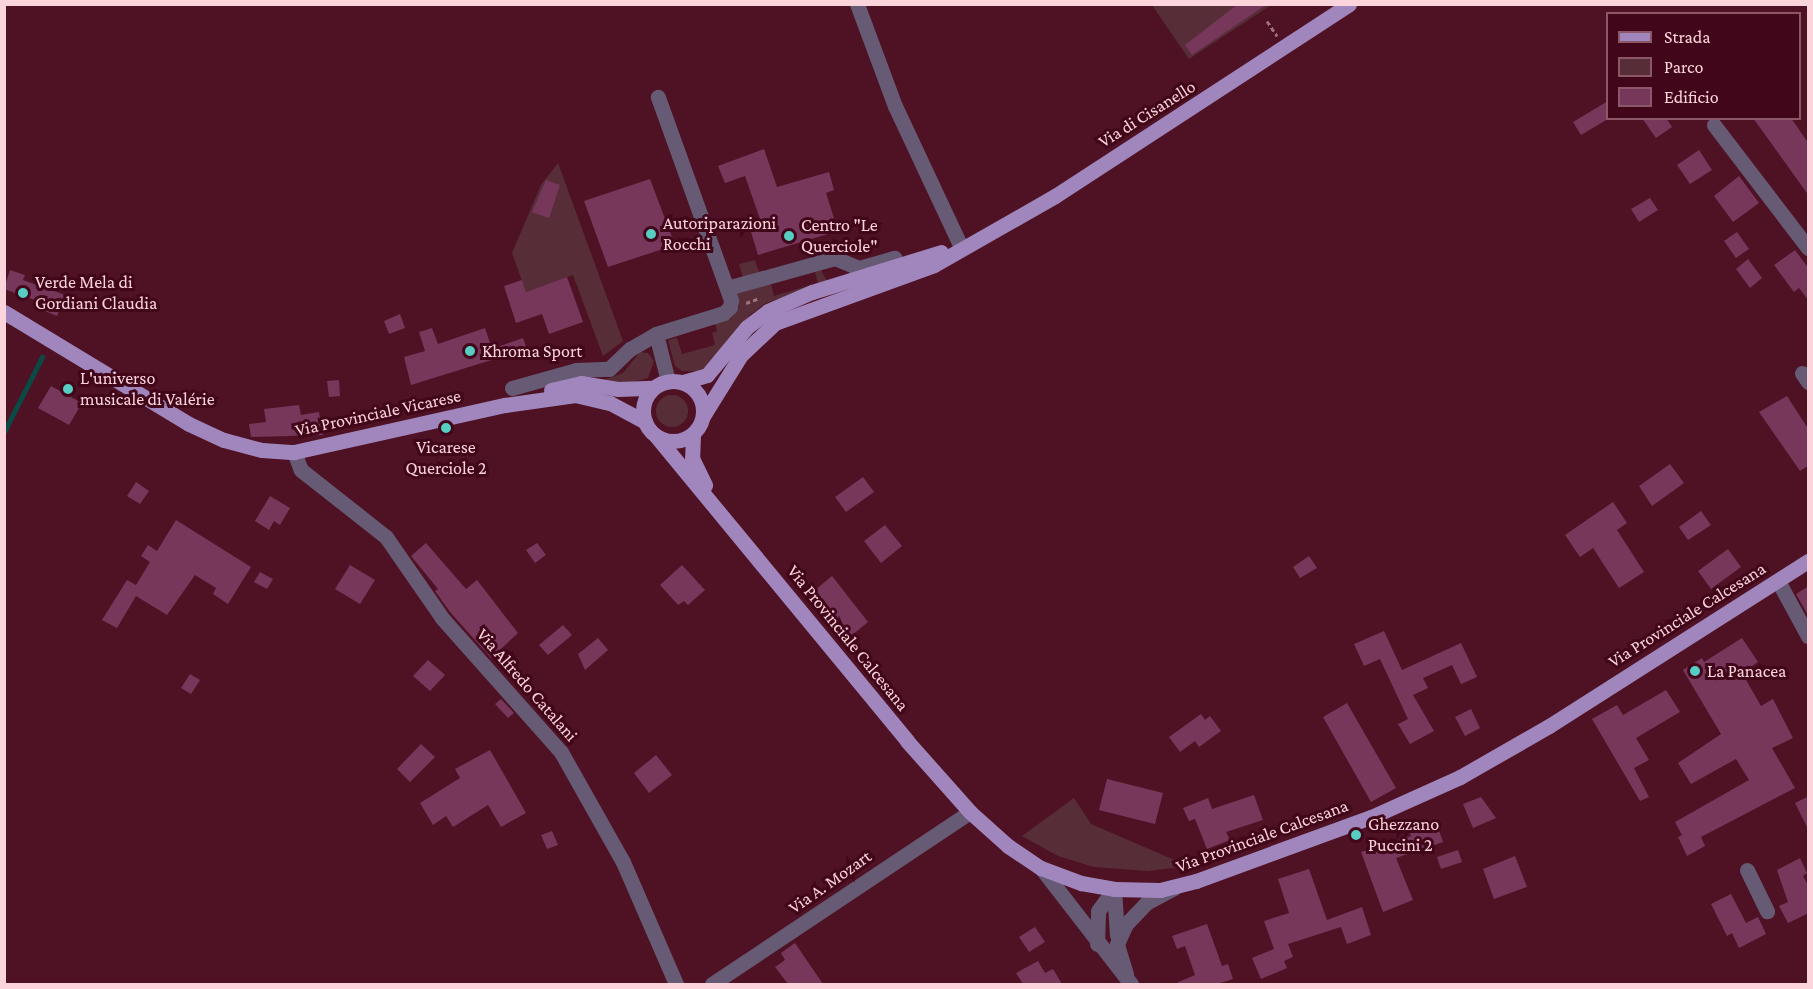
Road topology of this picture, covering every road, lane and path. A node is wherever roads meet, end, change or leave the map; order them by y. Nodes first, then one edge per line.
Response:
1 (856, 4) edge
2 (1349, 4) edge
3 (658, 97) dead end
4 (1714, 124) dead end
5 (961, 247) junction
6 (1809, 248) edge
7 (835, 258) junction
8 (910, 261) junction
9 (842, 283) junction
10 (727, 288) junction
11 (836, 299) junction
12 (4, 312) edge
13 (656, 334) junction
14 (675, 382) junction
15 (512, 388) dead end
16 (653, 388) junction
17 (505, 405) junction
18 (703, 417) junction
19 (645, 422) junction
20 (693, 434) junction
21 (656, 436) junction
22 (294, 452) junction
23 (716, 506) junction
24 (1809, 561) edge
25 (1778, 581) junction
26 (1809, 636) edge
27 (970, 812) junction
28 (1041, 868) junction
29 (1747, 870) dead end
30 (1175, 888) junction
31 (1114, 889) junction
32 (1767, 911) dead end
33 (1097, 944) junction
34 (1117, 944) junction
35 (676, 984) edge
36 (712, 984) edge
37 (1131, 984) edge

1 - 5 street
2 - 5 main road, Via di Cisanello
3 - 10 street
4 - 6 street
5 - 8 main road, Via di Cisanello
5 - 11 main road, Via di Cisanello
7 - 8 street
7 - 9 street
7 - 10 street
8 - 9 main road, Via di Cisanello
9 - 11 main road
9 - 14 main road, Via di Cisanello
10 - 13 street
11 - 18 main road, Via di Cisanello
12 - 22 main road, Via Provinciale Vicarese
13 - 14 street
13 - 15 street
14 - 16 main road
14 - 18 main road
16 - 17 main road
16 - 19 main road
17 - 19 main road, Via Provinciale Vicarese
17 - 22 main road, Via Provinciale Vicarese
18 - 20 main road
19 - 21 main road
20 - 21 main road
20 - 23 main road, Via Provinciale Calcesana
21 - 23 main road, Via Provinciale Calcesana
22 - 35 street, Via Alfredo Catalani
23 - 27 main road, Via Provinciale Calcesana
24 - 25 main road, Via Provinciale Calcesana
25 - 26 street
25 - 30 main road, Via Provinciale Calcesana
27 - 28 main road, Via Provinciale Calcesana
27 - 36 street, Via A. Mozart
28 - 31 main road, Via Provinciale Calcesana
28 - 33 street
29 - 32 street
30 - 31 main road, Via Provinciale Calcesana
30 - 34 street
31 - 33 street
31 - 34 street
33 - 37 street
34 - 37 street

